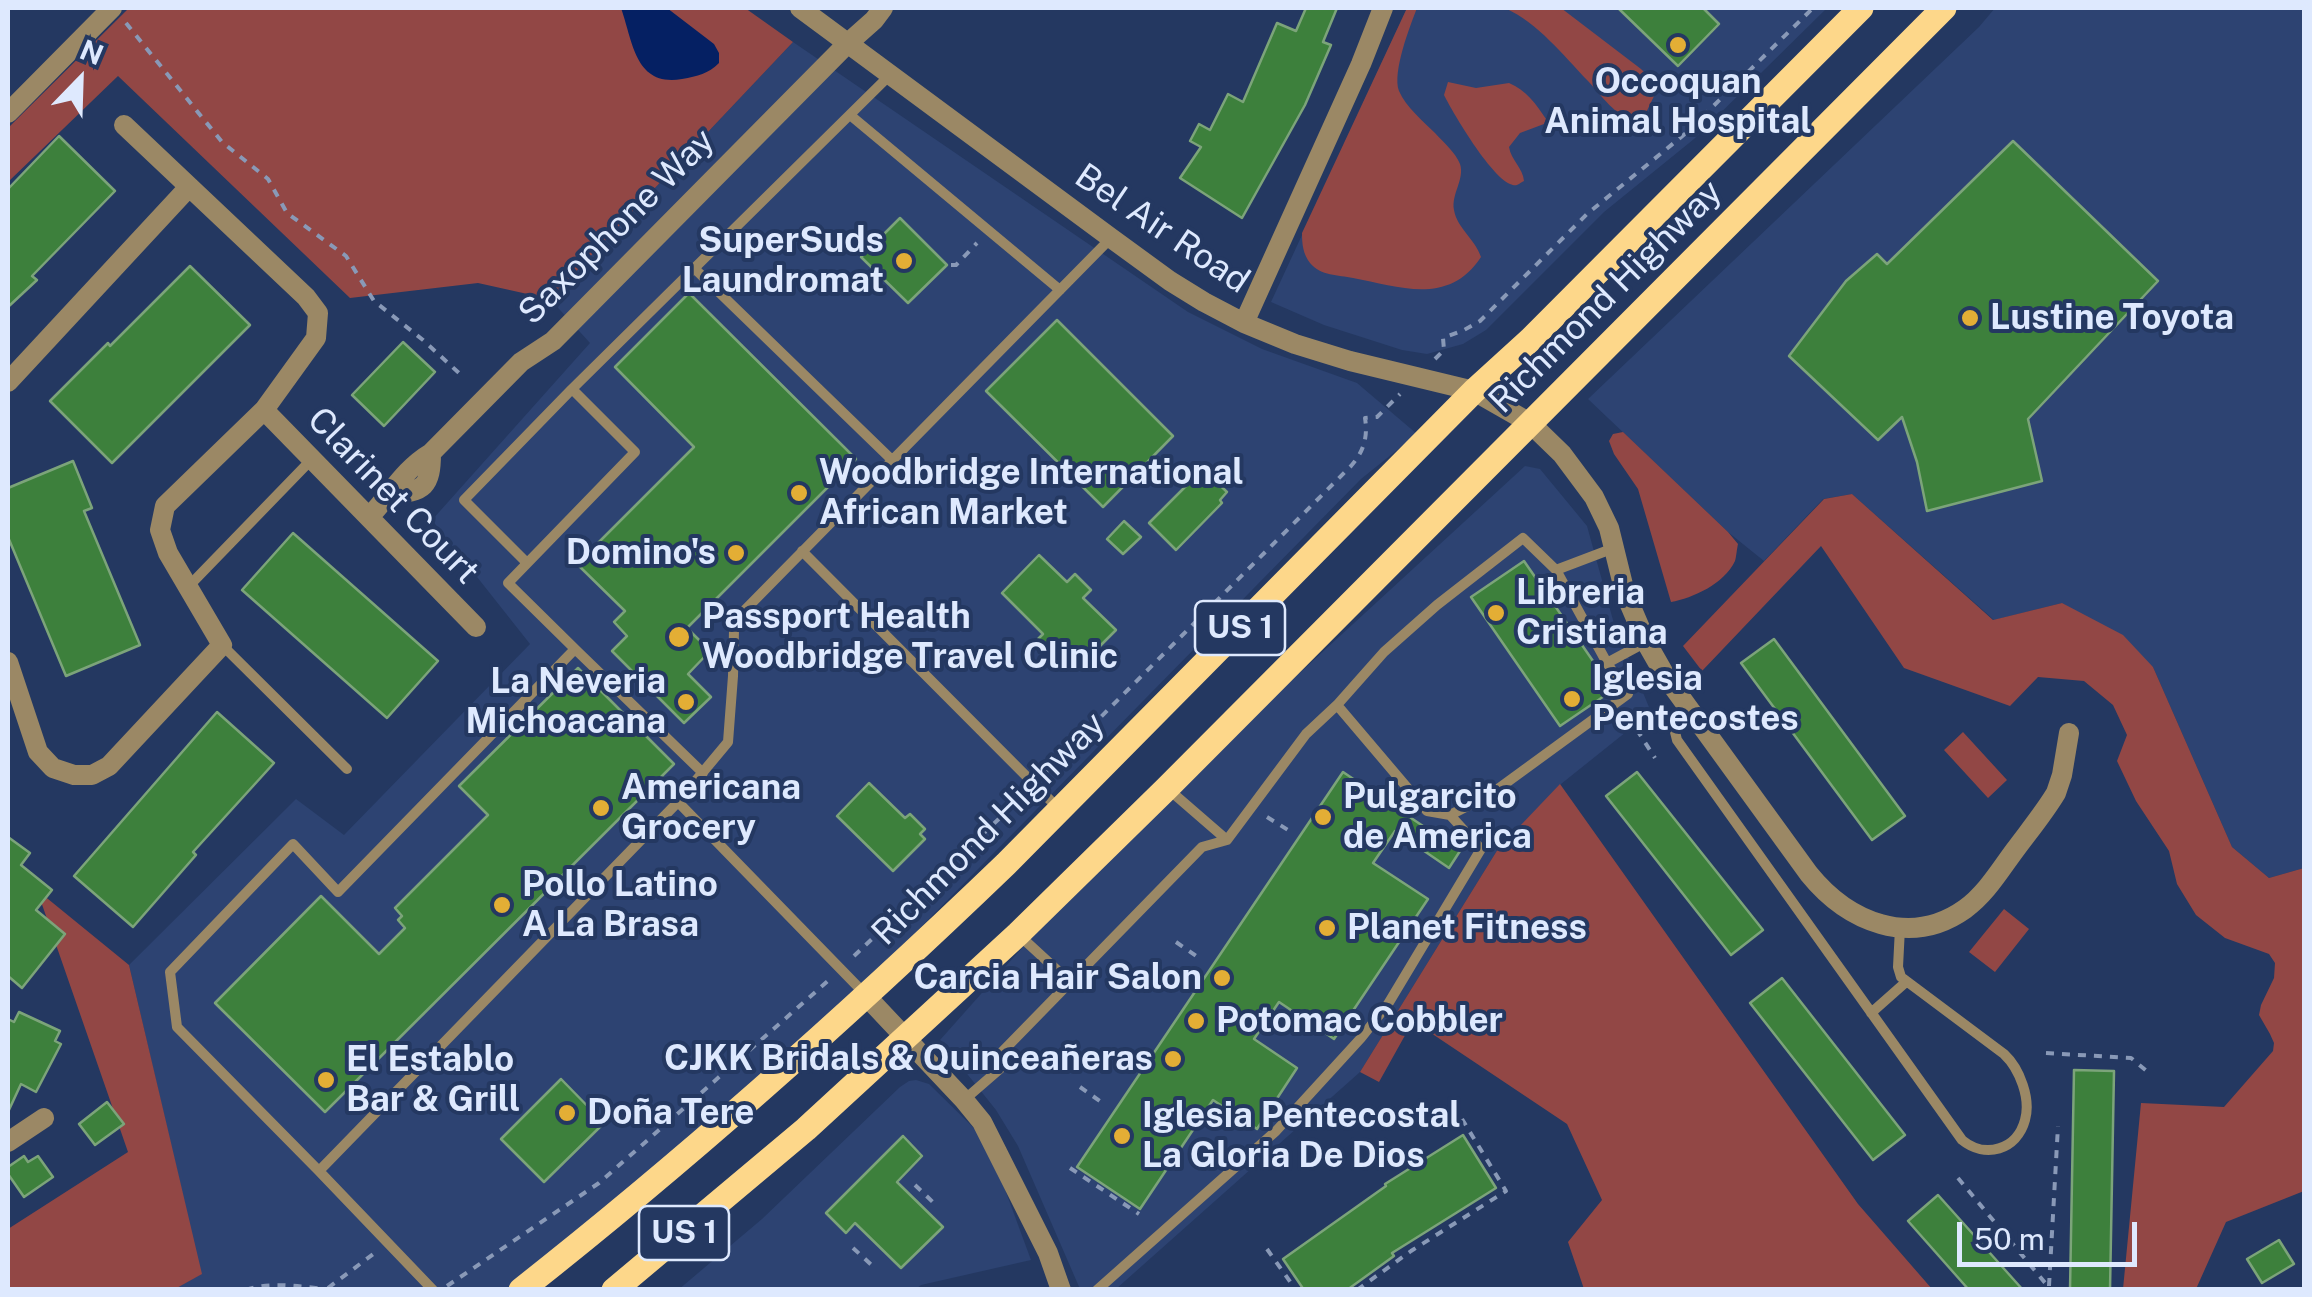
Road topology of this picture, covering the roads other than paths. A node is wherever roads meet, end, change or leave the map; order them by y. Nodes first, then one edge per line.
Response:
1 (112, 8) edge
2 (800, 8) edge
3 (882, 8) edge
4 (1384, 8) edge
5 (1861, 8) edge
6 (1944, 8) edge
7 (847, 44) junction
8 (890, 76) junction
9 (8, 112) edge
10 (850, 115) junction
11 (124, 125) dead end
12 (189, 187) junction
13 (1111, 238) junction
14 (694, 268) junction
15 (1060, 290) junction
16 (1244, 322) junction
17 (8, 382) edge
18 (572, 388) junction
19 (1474, 391) junction
20 (264, 410) junction
21 (1530, 422) junction
22 (312, 458) junction
23 (892, 460) junction
24 (370, 516) junction
25 (1614, 548) junction
26 (802, 552) junction
27 (527, 564) junction
28 (1556, 570) junction
29 (188, 587) junction
30 (476, 628) dead end
31 (1646, 642) junction
32 (222, 645) junction
33 (574, 649) junction
34 (8, 662) edge
35 (1606, 663) junction
36 (1684, 701) junction
37 (1338, 706) junction
38 (2068, 733) dead end
39 (347, 769) dead end
40 (703, 773) junction
41 (1167, 788) junction
42 (678, 802) junction
43 (1060, 810) junction
44 (1450, 815) junction
45 (1227, 840) junction
46 (1900, 927) junction
47 (1018, 934) junction
48 (1070, 982) junction
49 (1906, 982) junction
50 (868, 997) junction
51 (1871, 1013) junction
52 (906, 1038) junction
53 (964, 1100) junction
54 (44, 1118) dead end
55 (8, 1142) edge
56 (319, 1171) junction
57 (580, 1243) junction
58 (434, 1290) edge
59 (522, 1290) edge
60 (547, 1290) edge
61 (614, 1290) edge
62 (1061, 1290) edge
63 (1097, 1290) edge

1 - 9 street
2 - 7 street, Bel Air Road
3 - 7 street, Saxophone Way
4 - 16 street
5 - 19 main road, Richmond Highway / US 1
6 - 21 main road, Richmond Highway / US 1
7 - 8 street, Bel Air Road
7 - 24 street, Saxophone Way
8 - 10 lane
8 - 13 street, Bel Air Road
10 - 14 lane
10 - 15 lane
11 - 12 street
12 - 17 street
12 - 20 street
13 - 15 lane
13 - 16 street, Bel Air Road
14 - 18 lane
14 - 23 lane
15 - 23 lane
16 - 19 street, Bel Air Road
18 - 27 lane
18 - 27 lane
19 - 21 street, Bel Air Road
19 - 43 main road, Richmond Highway / US 1
20 - 22 street, Clarinet Court
20 - 29 street
21 - 25 street, Bel Air Road
21 - 41 main road, Richmond Highway / US 1
22 - 24 street, Clarinet Court
22 - 29 lane
23 - 26 lane
24 - 30 street, Clarinet Court
25 - 28 lane
25 - 31 street, Bel Air Road
26 - 40 lane
26 - 43 lane
27 - 33 lane
28 - 35 lane
28 - 37 lane
29 - 32 street
31 - 35 lane
31 - 36 street, Bel Air Road
32 - 34 street
32 - 39 lane
33 - 40 lane
33 - 56 lane
35 - 44 lane
36 - 46 street, Bel Air Road
36 - 51 lane
37 - 44 lane
37 - 45 lane
38 - 46 street
40 - 42 lane
41 - 45 lane
41 - 47 main road, Richmond Highway / US 1
42 - 50 lane
42 - 56 lane
43 - 50 main road, Richmond Highway / US 1
44 - 63 lane
45 - 48 lane
46 - 49 lane
47 - 48 lane
47 - 52 main road, Richmond Highway / US 1
48 - 53 lane
49 - 51 lane
49 - 51 lane
50 - 52 street
50 - 57 main road, Richmond Highway / US 1
52 - 53 street
52 - 61 main road, Richmond Highway / US 1
53 - 62 street
54 - 55 street
56 - 58 lane
57 - 59 main road, Richmond Highway / US 1
57 - 60 main road

